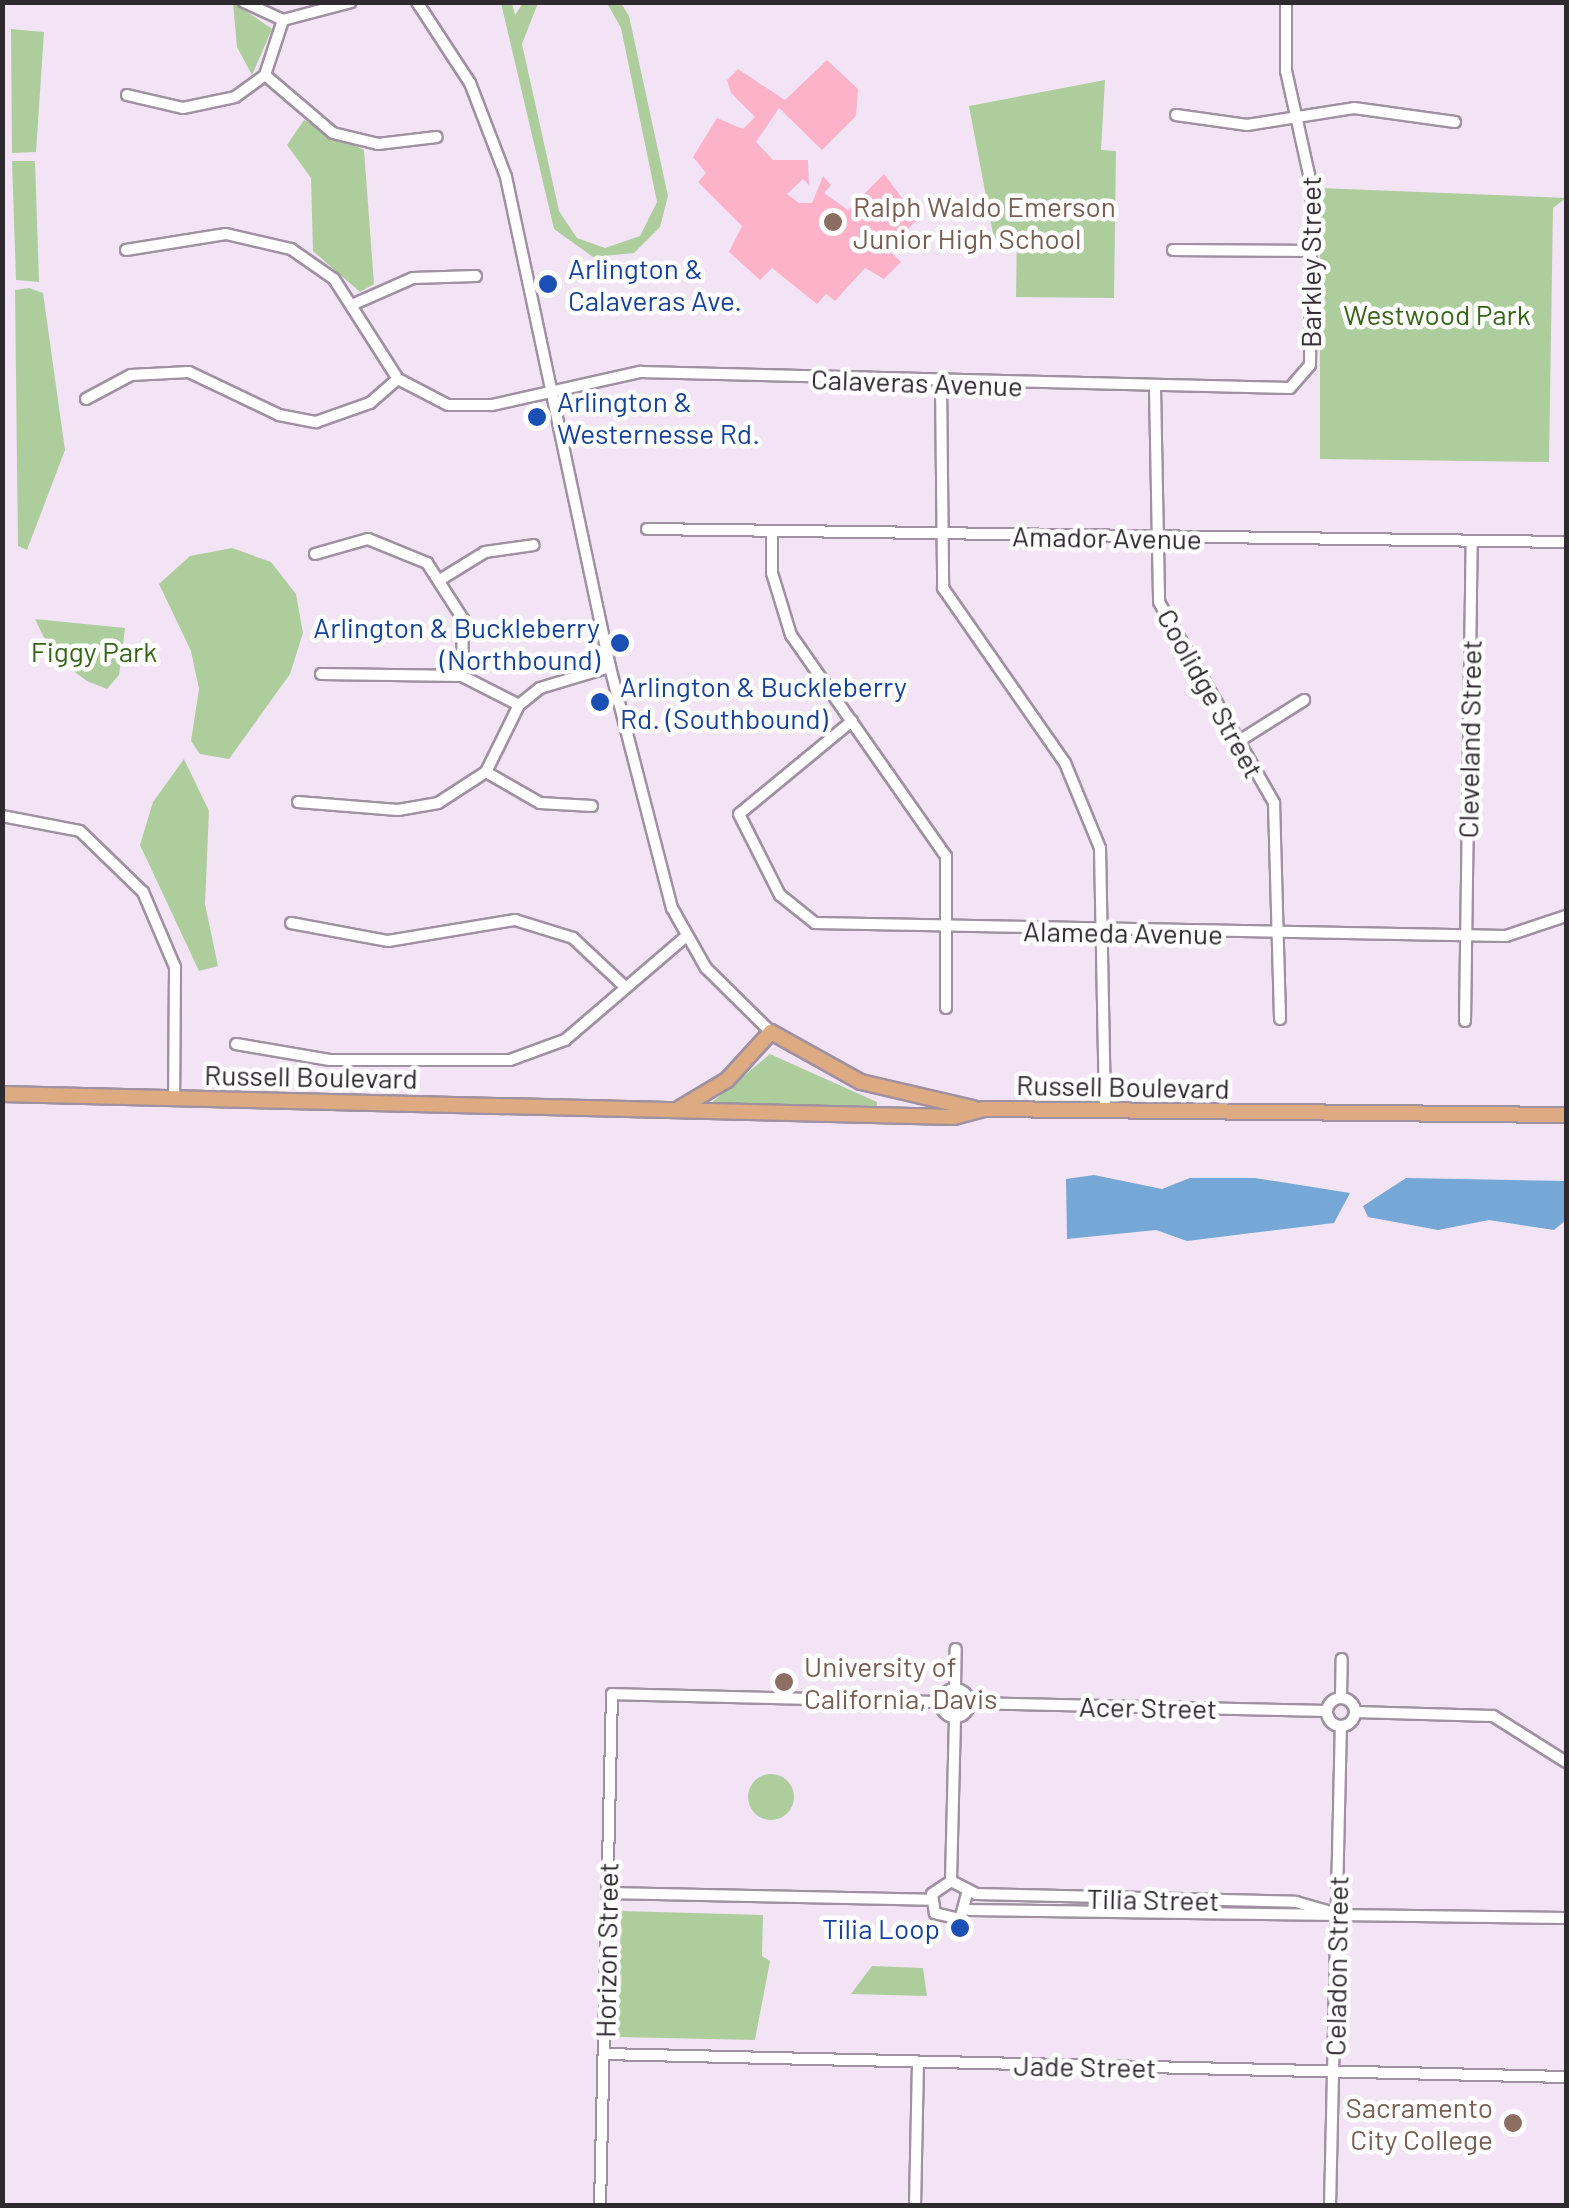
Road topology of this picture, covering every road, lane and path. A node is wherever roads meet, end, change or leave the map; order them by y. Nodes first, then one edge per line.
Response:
1 (244, 2) edge
2 (351, 2) edge
3 (416, 2) edge
4 (1286, 2) edge
5 (284, 20) junction
6 (265, 75) junction
7 (127, 95) dead end
8 (1176, 115) dead end
9 (1298, 116) junction
10 (1454, 122) dead end
11 (437, 137) dead end
12 (126, 250) dead end
13 (1172, 250) dead end
14 (1311, 251) junction
15 (476, 276) dead end
16 (354, 304) junction
17 (398, 379) junction
18 (941, 381) junction
19 (1156, 388) junction
20 (1284, 389) joint
21 (552, 390) junction
22 (86, 399) dead end
23 (647, 530) dead end
24 (772, 531) junction
25 (938, 535) junction
26 (1153, 538) junction
27 (1472, 542) junction
28 (1566, 542) edge
29 (534, 546) dead end
30 (314, 554) dead end
31 (443, 578) junction
32 (610, 667) junction
33 (322, 674) dead end
34 (462, 676) junction
35 (1304, 700) dead end
36 (519, 705) junction
37 (852, 721) junction
38 (1239, 741) junction
39 (486, 772) junction
40 (298, 802) dead end
41 (592, 806) dead end
42 (2, 816) edge
43 (1566, 916) edge
44 (291, 923) dead end
45 (948, 930) junction
46 (1107, 932) junction
47 (1280, 934) junction
48 (1466, 936) junction
49 (685, 937) junction
50 (623, 985) junction
51 (946, 1008) dead end
52 (1280, 1018) dead end
53 (1465, 1021) dead end
54 (771, 1032) junction
55 (236, 1044) dead end
56 (2, 1094) edge
57 (174, 1098) junction
58 (680, 1108) junction
59 (984, 1109) junction
60 (1105, 1110) junction
61 (1566, 1115) edge
62 (956, 1649) dead end
63 (1342, 1659) dead end
64 (955, 1688) junction
65 (1341, 1698) junction
66 (941, 1702) junction
67 (970, 1703) junction
68 (1327, 1712) junction
69 (1355, 1712) junction
70 (954, 1717) junction
71 (1341, 1726) junction
72 (1566, 1762) edge
73 (950, 1880) junction
74 (968, 1890) junction
75 (608, 1893) junction
76 (930, 1900) junction
77 (969, 1910) junction
78 (1337, 1913) junction
79 (1566, 1918) edge
80 (604, 2054) junction
81 (918, 2062) junction
82 (1334, 2071) junction
83 (1566, 2077) edge
84 (600, 2206) edge
85 (915, 2206) edge
86 (1330, 2206) edge

1 - 5 street
2 - 5 street
3 - 21 street
4 - 9 street, Barkley Street
5 - 6 street
6 - 7 street
6 - 11 street
8 - 9 street
9 - 10 street
9 - 14 street, Barkley Street
12 - 16 street
13 - 14 street
14 - 20 street, Barkley Street
15 - 16 street
16 - 17 street
17 - 21 street, Calaveras Avenue
17 - 22 street
18 - 19 street, Calaveras Avenue
18 - 21 street, Calaveras Avenue
18 - 25 street
19 - 20 street, Calaveras Avenue
19 - 26 street, Coolidge Street
21 - 32 street
23 - 24 street, Amador Avenue
24 - 25 street, Amador Avenue
24 - 37 street
25 - 26 street, Amador Avenue
25 - 46 street
26 - 27 street, Amador Avenue
26 - 38 street, Coolidge Street
27 - 28 street, Amador Avenue
27 - 48 street, Cleveland Street
29 - 31 street
30 - 31 street
31 - 34 street
32 - 36 street
32 - 49 street
33 - 34 street
34 - 36 street
35 - 38 street
36 - 39 street
37 - 45 street
37 - 45 street, Alameda Avenue
38 - 47 street, Coolidge Street
39 - 40 street
39 - 41 street
42 - 57 street
43 - 48 street, Alameda Avenue
44 - 50 street
45 - 46 street, Alameda Avenue
45 - 51 street
46 - 47 street, Alameda Avenue
46 - 60 street
47 - 48 street, Alameda Avenue
47 - 52 street, Coolidge Street
48 - 53 street, Cleveland Street
49 - 50 street
49 - 54 street
50 - 55 street
54 - 58 main road
54 - 59 main road
56 - 57 main road, Russell Boulevard
57 - 58 main road, Russell Boulevard
58 - 59 main road, Russell Boulevard
59 - 60 main road, Russell Boulevard
60 - 61 main road, Russell Boulevard
62 - 64 street
63 - 65 street
64 - 66 street
64 - 67 street
65 - 68 street
65 - 69 street
66 - 70 street
66 - 75 street, Horizon Street
67 - 68 street, Acer Street
67 - 70 street
68 - 71 street
69 - 71 street
69 - 72 street
70 - 73 street
71 - 78 street, Celadon Street
73 - 74 street
73 - 76 street
74 - 77 street
74 - 78 street, Tilia Street
75 - 76 street
75 - 80 street, Horizon Street
76 - 77 street, Tilia Street
77 - 78 street, Tilia Street
78 - 79 street, Tilia Street
78 - 82 street, Celadon Street
80 - 81 street, Jade Street
80 - 84 street, Horizon Street
81 - 82 street, Jade Street
81 - 85 street
82 - 83 street, Jade Street
82 - 86 street, Celadon Street

